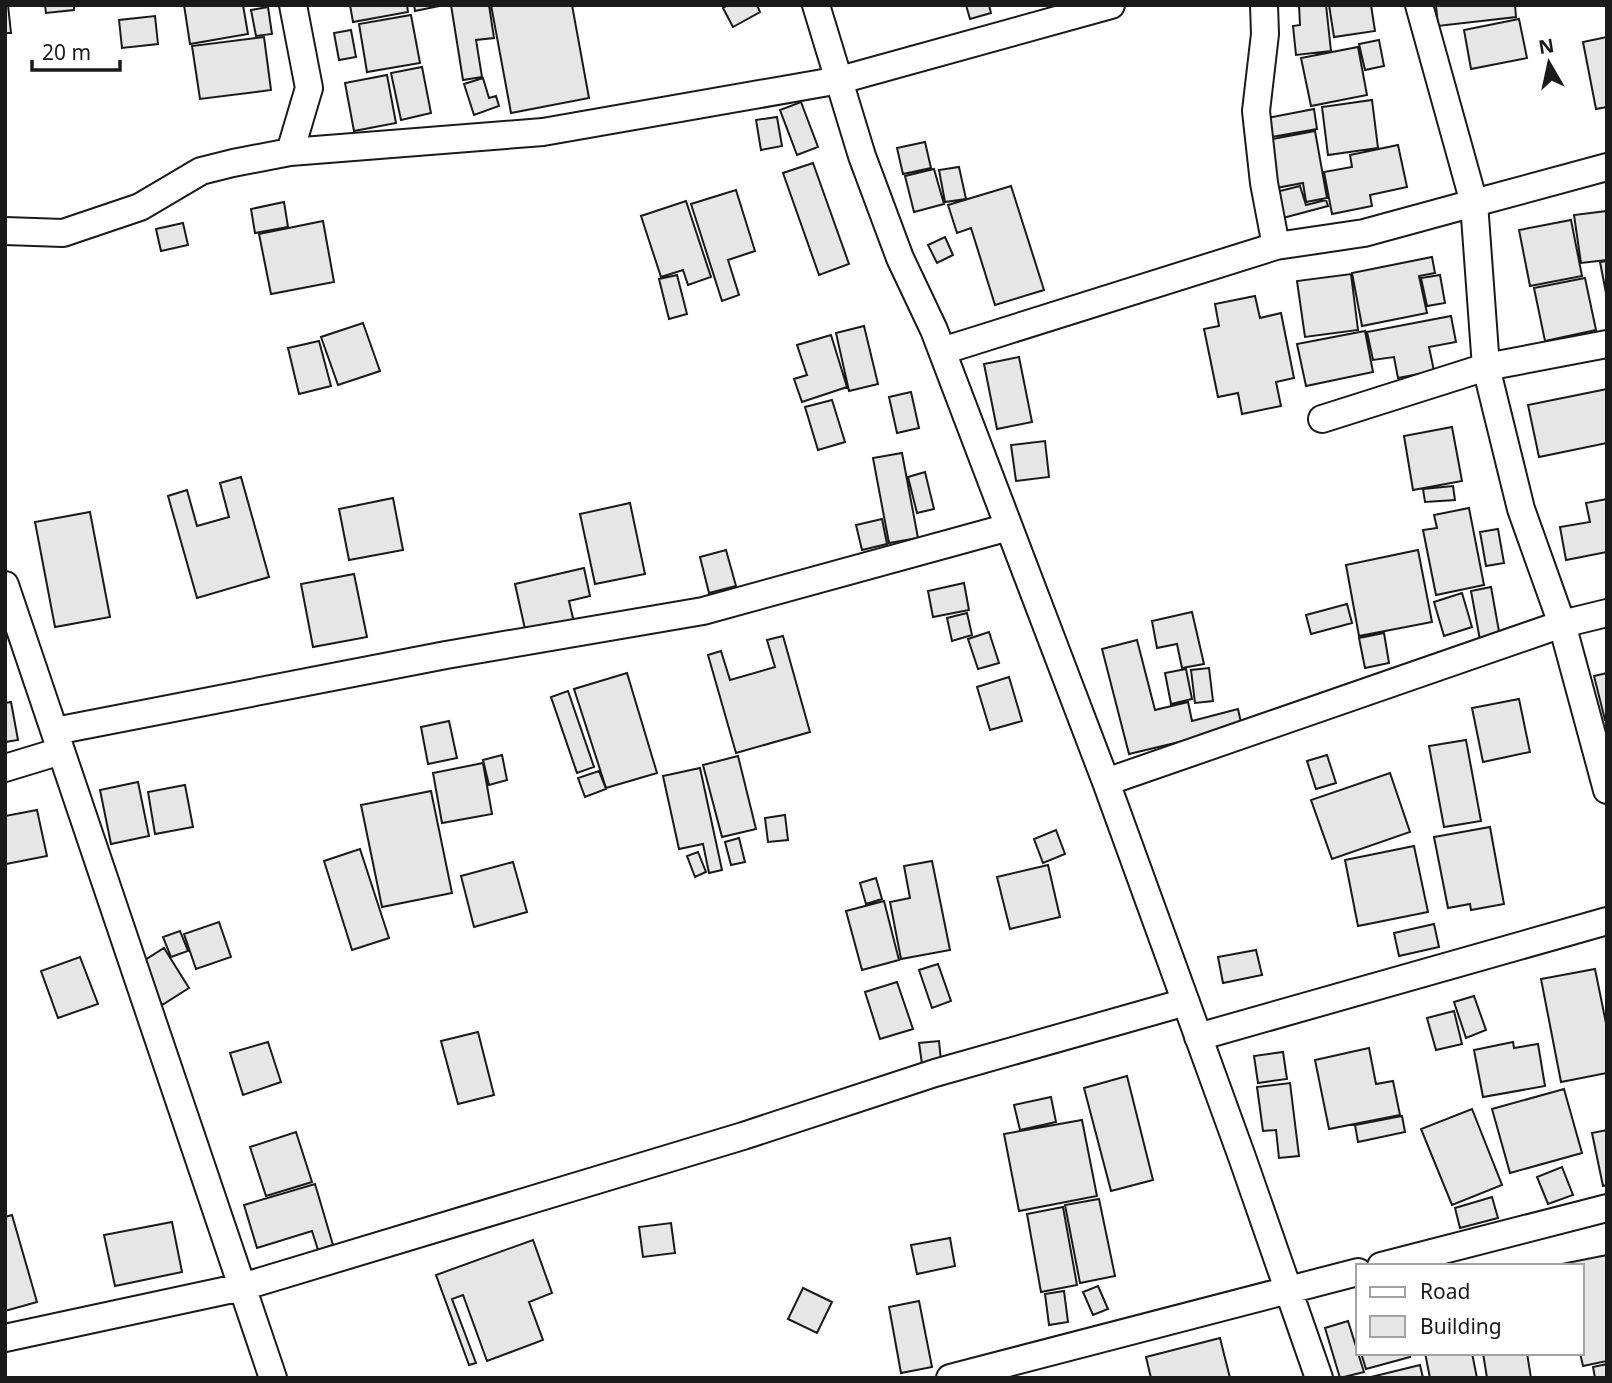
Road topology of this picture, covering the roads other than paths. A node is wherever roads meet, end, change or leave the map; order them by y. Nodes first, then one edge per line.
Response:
1 (293, 5) edge
2 (816, 5) edge
3 (1111, 5) edge
4 (1264, 5) edge
5 (1419, 5) edge
6 (840, 80) junction
7 (290, 152) junction
8 (1607, 167) edge
9 (1474, 203) junction
10 (5, 231) edge
11 (1276, 246) junction
12 (1607, 344) edge
13 (942, 351) junction
14 (1486, 367) junction
15 (1322, 419) dead end
16 (1009, 527) junction
17 (5, 585) edge
18 (1607, 613) edge
19 (1562, 624) junction
20 (58, 741) junction
21 (5, 768) edge
22 (1106, 782) junction
23 (1607, 790) edge
24 (1607, 921) edge
25 (1186, 1002) junction
26 (1198, 1037) junction
27 (1607, 1208) edge
28 (1389, 1264) edge
29 (1356, 1273) edge
30 (242, 1287) junction
31 (1288, 1290) junction
32 (5, 1338) edge
33 (273, 1378) edge
34 (950, 1378) edge
35 (1319, 1378) edge

1 - 7 street
2 - 6 street
3 - 6 street
4 - 11 street
5 - 9 street
6 - 7 street
6 - 13 street
7 - 10 street
8 - 9 street
9 - 11 street
9 - 14 street
11 - 13 street
12 - 14 street
13 - 16 street
14 - 15 street
14 - 19 street
16 - 20 street
16 - 22 street
17 - 20 street
18 - 19 street
19 - 22 street
19 - 23 street
20 - 21 street
20 - 30 street
22 - 25 street
24 - 26 street
25 - 26 street
25 - 30 street
26 - 31 street
27 - 28 street
29 - 31 street
30 - 32 street
30 - 33 street
31 - 34 street
31 - 35 street

